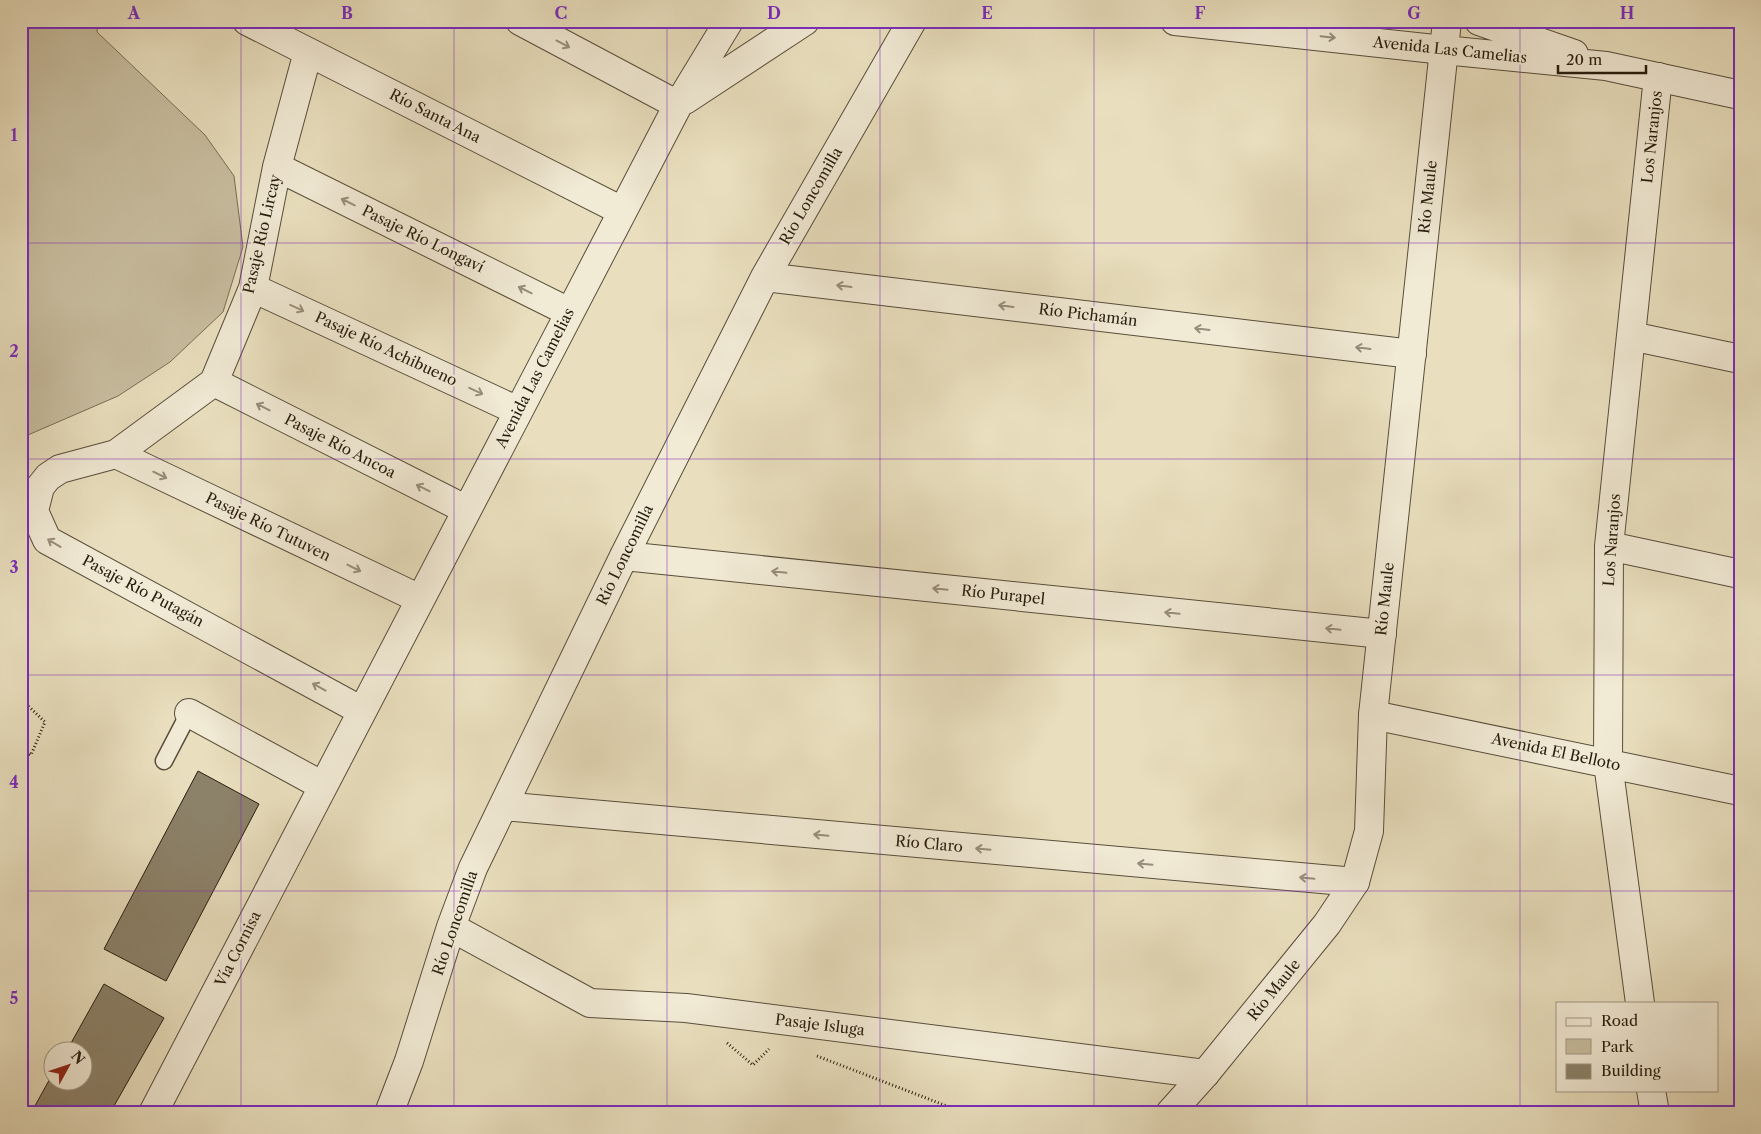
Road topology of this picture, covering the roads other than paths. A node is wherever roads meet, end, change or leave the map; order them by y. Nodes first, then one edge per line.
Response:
1 (247, 21) edge
2 (520, 21) edge
3 (729, 21) edge
4 (805, 21) edge
5 (912, 21) edge
6 (1175, 21) edge
7 (1448, 21) edge
8 (1479, 21) edge
9 (1526, 28) edge
10 (1444, 50) junction
11 (308, 52) junction
12 (1606, 66) junction
13 (1658, 77) junction
14 (1740, 95) edge
15 (678, 105) junction
16 (277, 167) junction
17 (622, 211) junction
18 (765, 277) junction
19 (253, 288) junction
20 (569, 312) junction
21 (1631, 336) junction
22 (1412, 354) junction
23 (1740, 359) edge
24 (214, 382) junction
25 (518, 411) junction
26 (116, 454) junction
27 (466, 510) junction
28 (1609, 546) junction
29 (624, 556) junction
30 (1740, 574) edge
31 (420, 599) junction
32 (1382, 634) junction
33 (362, 711) junction
34 (189, 713) joint
35 (1373, 715) junction
36 (164, 760) dead end
37 (1608, 763) junction
38 (323, 786) junction
39 (1740, 791) edge
40 (503, 806) junction
41 (1355, 882) junction
42 (452, 927) junction
43 (1640, 1002) edge
44 (1206, 1074) junction
45 (1652, 1092) edge
46 (395, 1110) edge
47 (153, 1113) edge
48 (1170, 1113) edge
49 (1654, 1113) edge

1 - 11 street, Río Santa Ana
2 -> 15 street
3 - 15 street
4 - 15 street, Avenida Las Camelias
5 - 18 street, Río Loncomilla
6 -> 10 street, Avenida Las Camelias
7 - 10 street, Río Maule
8 - 9 street, Avenida Las Camelias
9 - 12 street, Avenida Las Camelias
10 - 12 street, Avenida Las Camelias
10 - 22 street, Río Maule
11 - 16 street, Pasaje Río Lircay
11 - 17 street, Río Santa Ana
12 - 13 street, Avenida Las Camelias
13 - 14 street, Avenida Las Camelias
13 - 21 street, Los Naranjos
15 - 17 street, Avenida Las Camelias
16 - 19 street, Pasaje Río Lircay
20 -> 16 street, Pasaje Río Longaví
17 - 20 street, Avenida Las Camelias
22 -> 18 street, Río Pichamán
18 - 29 street, Río Loncomilla
19 - 24 street, Pasaje Río Lircay
19 -> 25 street, Pasaje Río Achibueno
20 - 25 street, Avenida Las Camelias
21 - 23 street
21 - 28 street, Los Naranjos
22 - 32 street, Río Maule
24 - 26 street
27 -> 24 street, Pasaje Río Ancoa
25 - 27 street, Avenida Las Camelias
26 -> 31 street, Pasaje Río Tutuven
33 -> 26 street, Pasaje Río Putagán
27 - 31 street, Avenida Las Camelias
28 - 30 street
28 - 37 street, Los Naranjos
32 -> 29 street, Río Purapel
29 - 40 street, Río Loncomilla
31 - 33 street, Avenida Las Camelias
32 - 35 street, Río Maule
33 - 38 street, Avenida Las Camelias
34 - 36 lane
34 - 38 street
35 - 37 street, Avenida El Belloto
35 - 41 street, Río Maule
37 - 39 street, Avenida El Belloto
37 - 43 street, Los Naranjos
38 - 47 street, Vía Cornisa
41 -> 40 street, Río Claro
40 - 42 street, Río Loncomilla
41 - 44 street, Río Maule
42 - 44 street, Pasaje Isluga
42 - 46 street, Río Loncomilla
44 - 48 street, Río Maule
45 - 49 street

